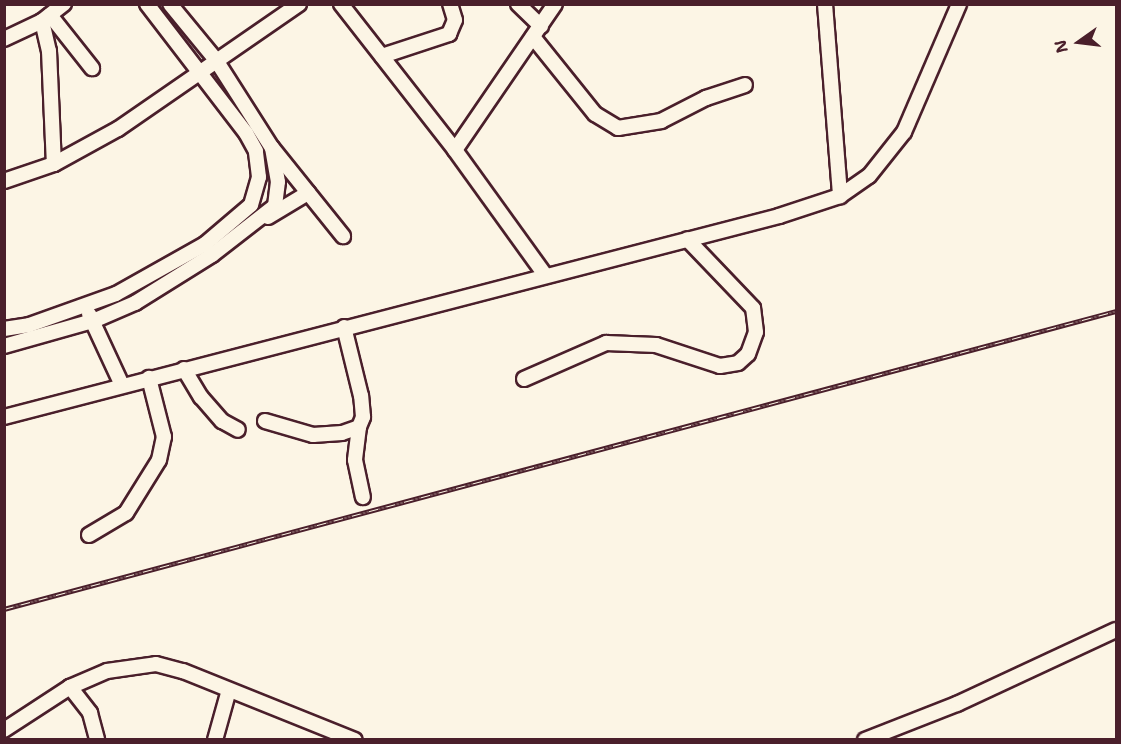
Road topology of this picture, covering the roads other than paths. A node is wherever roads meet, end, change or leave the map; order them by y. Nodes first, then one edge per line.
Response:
1 (64, 4) edge
2 (147, 4) edge
3 (170, 4) edge
4 (299, 4) edge
5 (341, 4) edge
6 (450, 4) edge
7 (519, 4) edge
8 (555, 4) edge
9 (825, 4) edge
10 (959, 4) edge
11 (46, 18) junction
12 (537, 32) junction
13 (4, 39) edge
14 (382, 56) junction
15 (216, 60) junction
16 (92, 68) dead end
17 (199, 72) junction
18 (745, 85) dead end
19 (272, 148) junction
20 (455, 150) junction
21 (54, 164) junction
22 (4, 181) edge
23 (308, 193) junction
24 (840, 196) junction
25 (258, 223) junction
26 (343, 236) dead end
27 (687, 239) junction
28 (209, 249) junction
29 (545, 275) junction
30 (85, 305) junction
31 (93, 321) junction
32 (344, 327) junction
33 (4, 329) edge
34 (4, 346) edge
35 (184, 369) junction
36 (149, 378) junction
37 (524, 379) dead end
38 (122, 385) junction
39 (4, 417) edge
40 (265, 421) dead end
41 (358, 427) junction
42 (238, 430) dead end
43 (363, 497) dead end
44 (89, 535) dead end
45 (1116, 630) edge
46 (70, 687) junction
47 (229, 690) junction
48 (4, 730) edge
49 (97, 740) edge
50 (215, 740) edge
51 (355, 740) edge
52 (865, 740) edge

1 - 11 street
2 - 17 street
3 - 15 street
4 - 15 street
5 - 14 street
6 - 14 street
7 - 12 street
8 - 12 street
9 - 24 street
10 - 24 street
11 - 13 street
11 - 16 street
11 - 21 street
12 - 18 street
12 - 20 street
14 - 20 street
15 - 17 street
15 - 19 street
17 - 21 street
17 - 28 street
19 - 23 street
19 - 25 street
20 - 29 street
21 - 22 street
23 - 25 street
23 - 26 street
24 - 27 street
25 - 28 street
27 - 29 street
27 - 37 street
28 - 30 street
28 - 31 street
29 - 32 street
30 - 31 street
30 - 33 street
31 - 34 street
31 - 38 street
32 - 35 street
32 - 41 street
35 - 36 street
35 - 42 street
36 - 38 street
36 - 44 street
38 - 39 street
40 - 41 street
41 - 43 street
45 - 52 street
46 - 47 street
46 - 48 street
46 - 49 street
47 - 50 street
47 - 51 street

